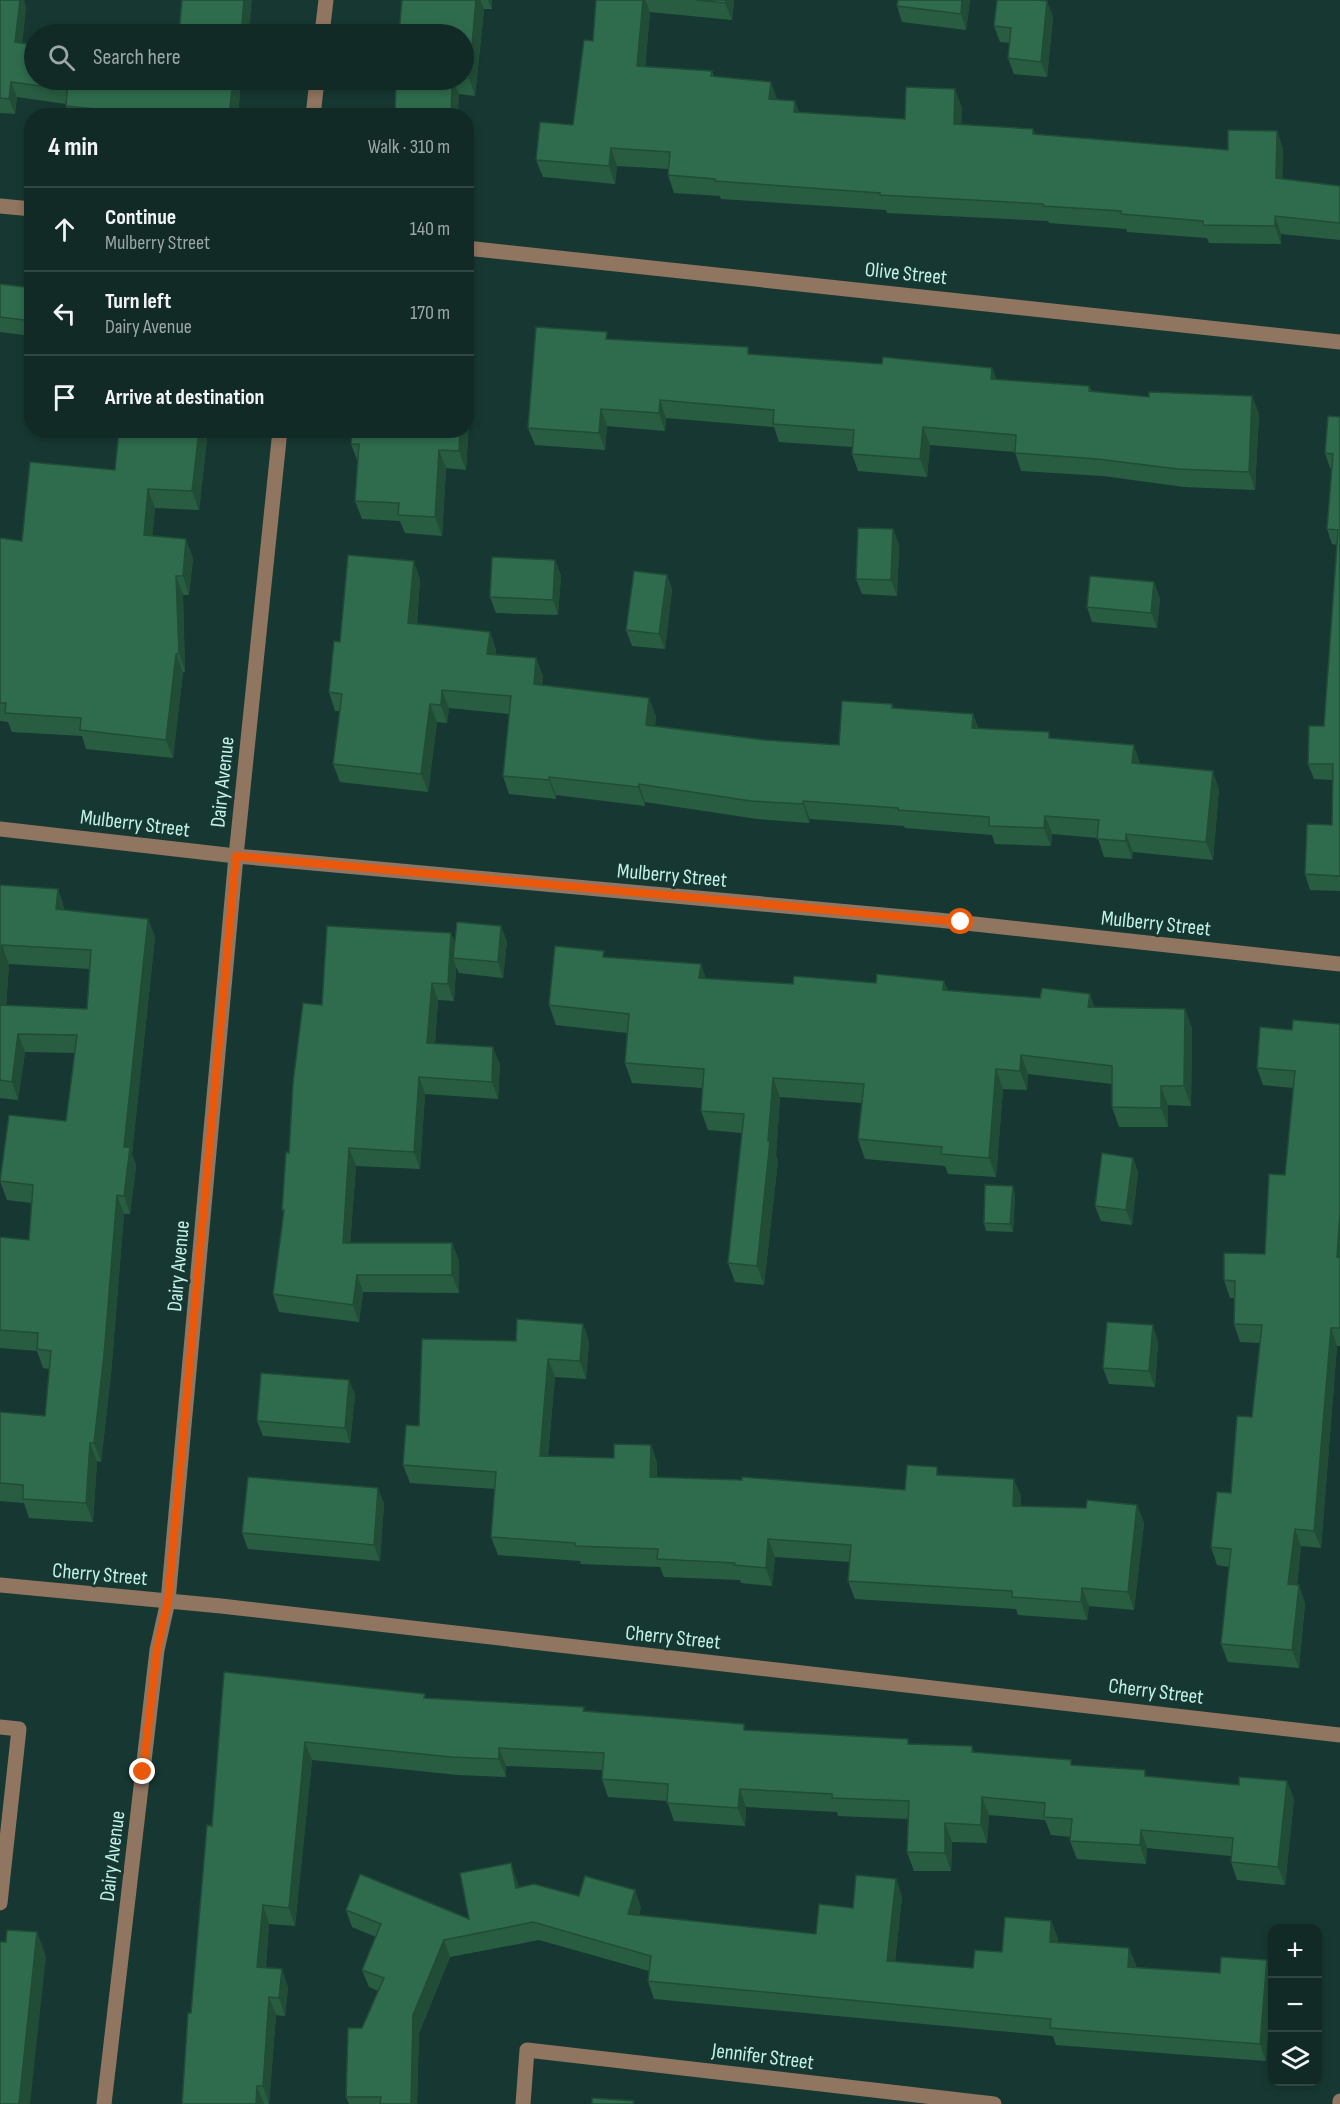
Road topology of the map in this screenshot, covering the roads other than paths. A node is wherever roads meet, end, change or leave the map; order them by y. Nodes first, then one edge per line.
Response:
1 (326, 0) edge
2 (323, 24) edge
3 (316, 90) edge
4 (314, 108) edge
5 (0, 206) edge
6 (24, 208) edge
7 (474, 249) edge
8 (1340, 342) edge
9 (279, 438) edge
10 (0, 829) edge
11 (236, 856) junction
12 (1340, 964) edge
13 (0, 1585) edge
14 (168, 1601) junction
15 (0, 1727) edge
16 (1340, 1735) edge
17 (0, 1903) edge
18 (104, 2104) edge
19 (523, 2104) edge
20 (994, 2104) edge

1 - 2 street
3 - 4 street
5 - 6 street
7 - 8 street, Olive Street
9 - 11 street, Dairy Avenue
10 - 11 street, Mulberry Street
11 - 12 street, Mulberry Street
11 - 14 street, Dairy Avenue
13 - 14 street, Cherry Street
14 - 16 street, Cherry Street
14 - 18 street, Dairy Avenue
15 - 17 street
19 - 20 street, Jennifer Street

